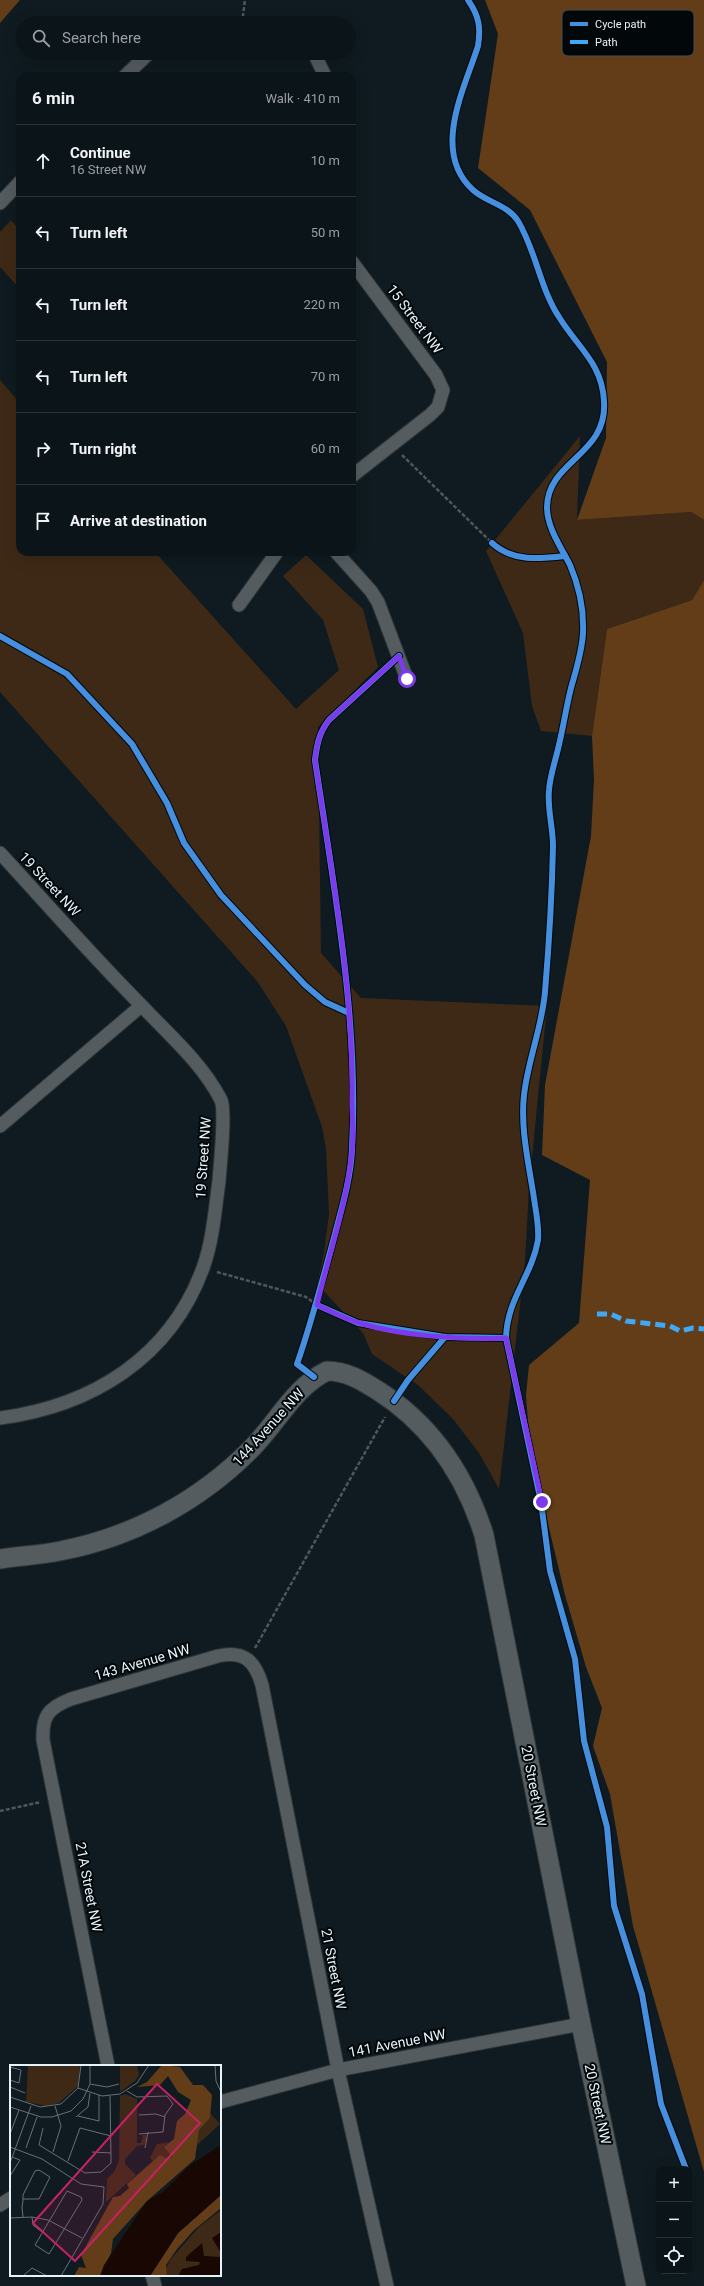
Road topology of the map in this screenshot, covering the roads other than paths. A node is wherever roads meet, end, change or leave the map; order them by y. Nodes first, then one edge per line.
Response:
1 (142, 60) edge
2 (317, 60) edge
3 (129, 72) edge
4 (323, 72) edge
5 (16, 186) edge
6 (0, 203) edge
7 (356, 267) edge
8 (356, 473) edge
9 (274, 556) edge
10 (340, 556) edge
11 (239, 605) dead end
12 (407, 679) dead end
13 (0, 853) edge
14 (141, 1006) junction
15 (0, 1126) edge
16 (314, 1377) joint
17 (0, 1418) edge
18 (0, 1559) edge
19 (249, 1659) joint
20 (47, 1714) joint
21 (582, 2024) junction
22 (108, 2065) edge
23 (338, 2070) junction
24 (221, 2102) edge
25 (10, 2199) edge
26 (0, 2205) edge
27 (152, 2276) edge
28 (155, 2286) edge
29 (387, 2286) edge
30 (636, 2286) edge

1 - 3 street
2 - 4 street
5 - 6 street
7 - 8 street, 15 Street NW
9 - 11 street
10 - 12 street
13 - 14 street, 19 Street NW
14 - 15 street
14 - 17 street, 19 Street NW
16 - 18 street, 144 Avenue NW
16 - 21 street, 20 Street NW
19 - 20 street, 143 Avenue NW
19 - 23 street, 21 Street NW
20 - 22 street, 21A Street NW
21 - 23 street, 141 Avenue NW
21 - 30 street, 20 Street NW
23 - 24 street, 141 Avenue NW
23 - 29 street, 21 Street NW
25 - 26 street
27 - 28 street

